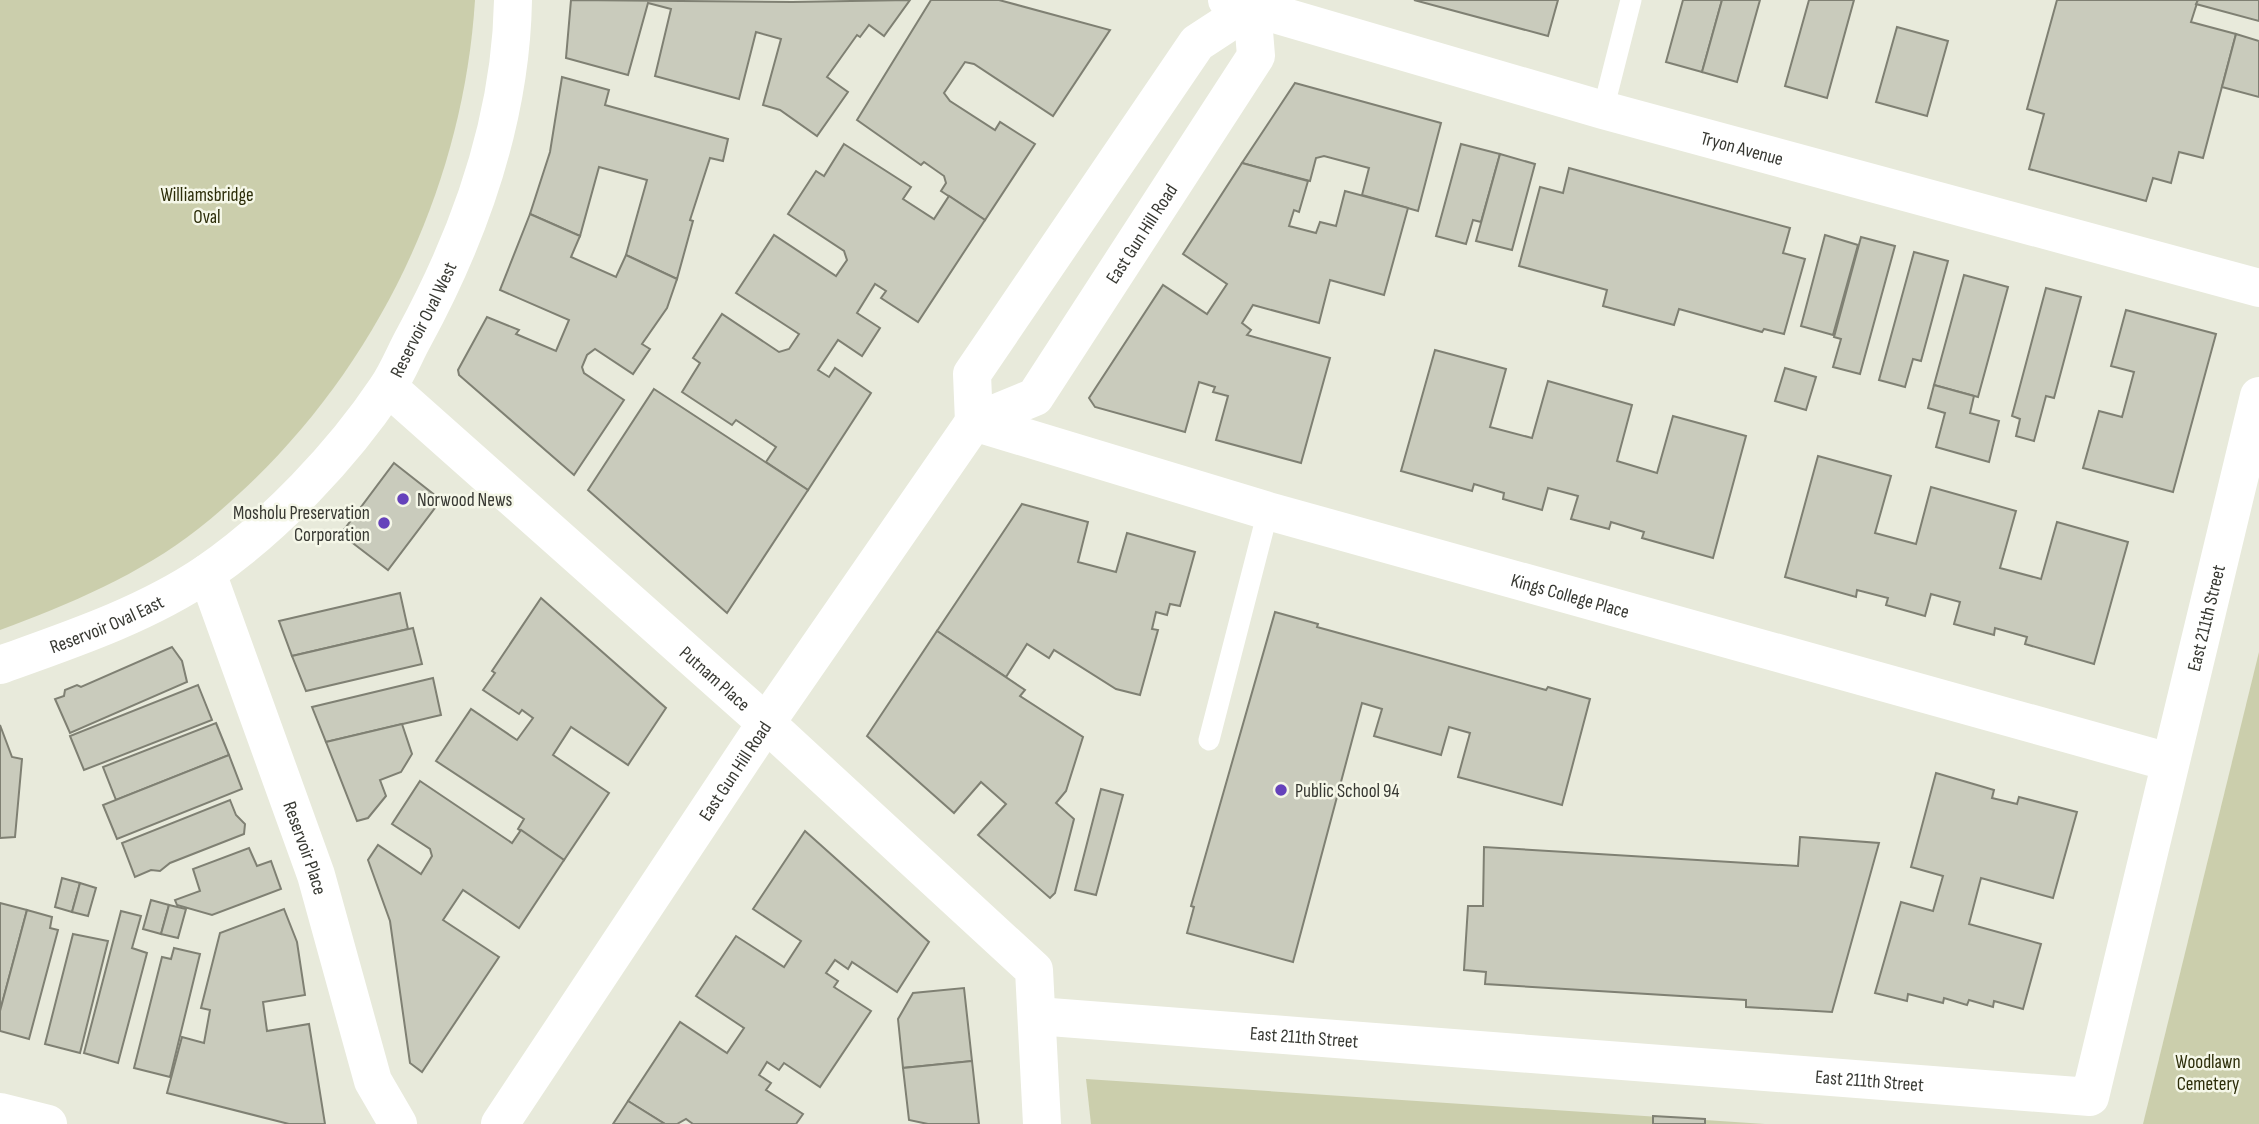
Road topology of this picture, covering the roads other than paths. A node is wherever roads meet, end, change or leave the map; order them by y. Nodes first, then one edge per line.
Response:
1 (513, 0) edge
2 (1631, 0) edge
3 (1245, 2) edge
4 (1603, 110) junction
5 (2259, 288) edge
6 (388, 387) junction
7 (2259, 396) edge
8 (974, 422) junction
9 (1268, 511) junction
10 (207, 573) junction
11 (0, 665) edge
12 (766, 723) junction
13 (1209, 740) dead end
14 (2169, 762) junction
15 (1037, 1016) junction
16 (0, 1112) edge
17 (48, 1124) edge
18 (398, 1124) edge
19 (500, 1124) edge
20 (1042, 1124) edge

1 - 6 street, Reservoir Oval West
2 - 4 lane
3 - 4 street, Tryon Avenue
3 - 8 street
3 - 8 street, East Gun Hill Road
4 - 5 street, Tryon Avenue
6 - 10 street, Reservoir Oval West
6 - 12 street, Putnam Place
7 - 14 street, East 211th Street
8 - 9 street, Kings College Place
8 - 12 street, East Gun Hill Road
9 - 13 lane
9 - 14 street, Kings College Place
10 - 11 street, Reservoir Oval East
10 - 18 street, Reservoir Place
12 - 15 street, Putnam Place
12 - 19 street, East Gun Hill Road
14 - 15 street, East 211th Street
15 - 20 street
16 - 17 street

